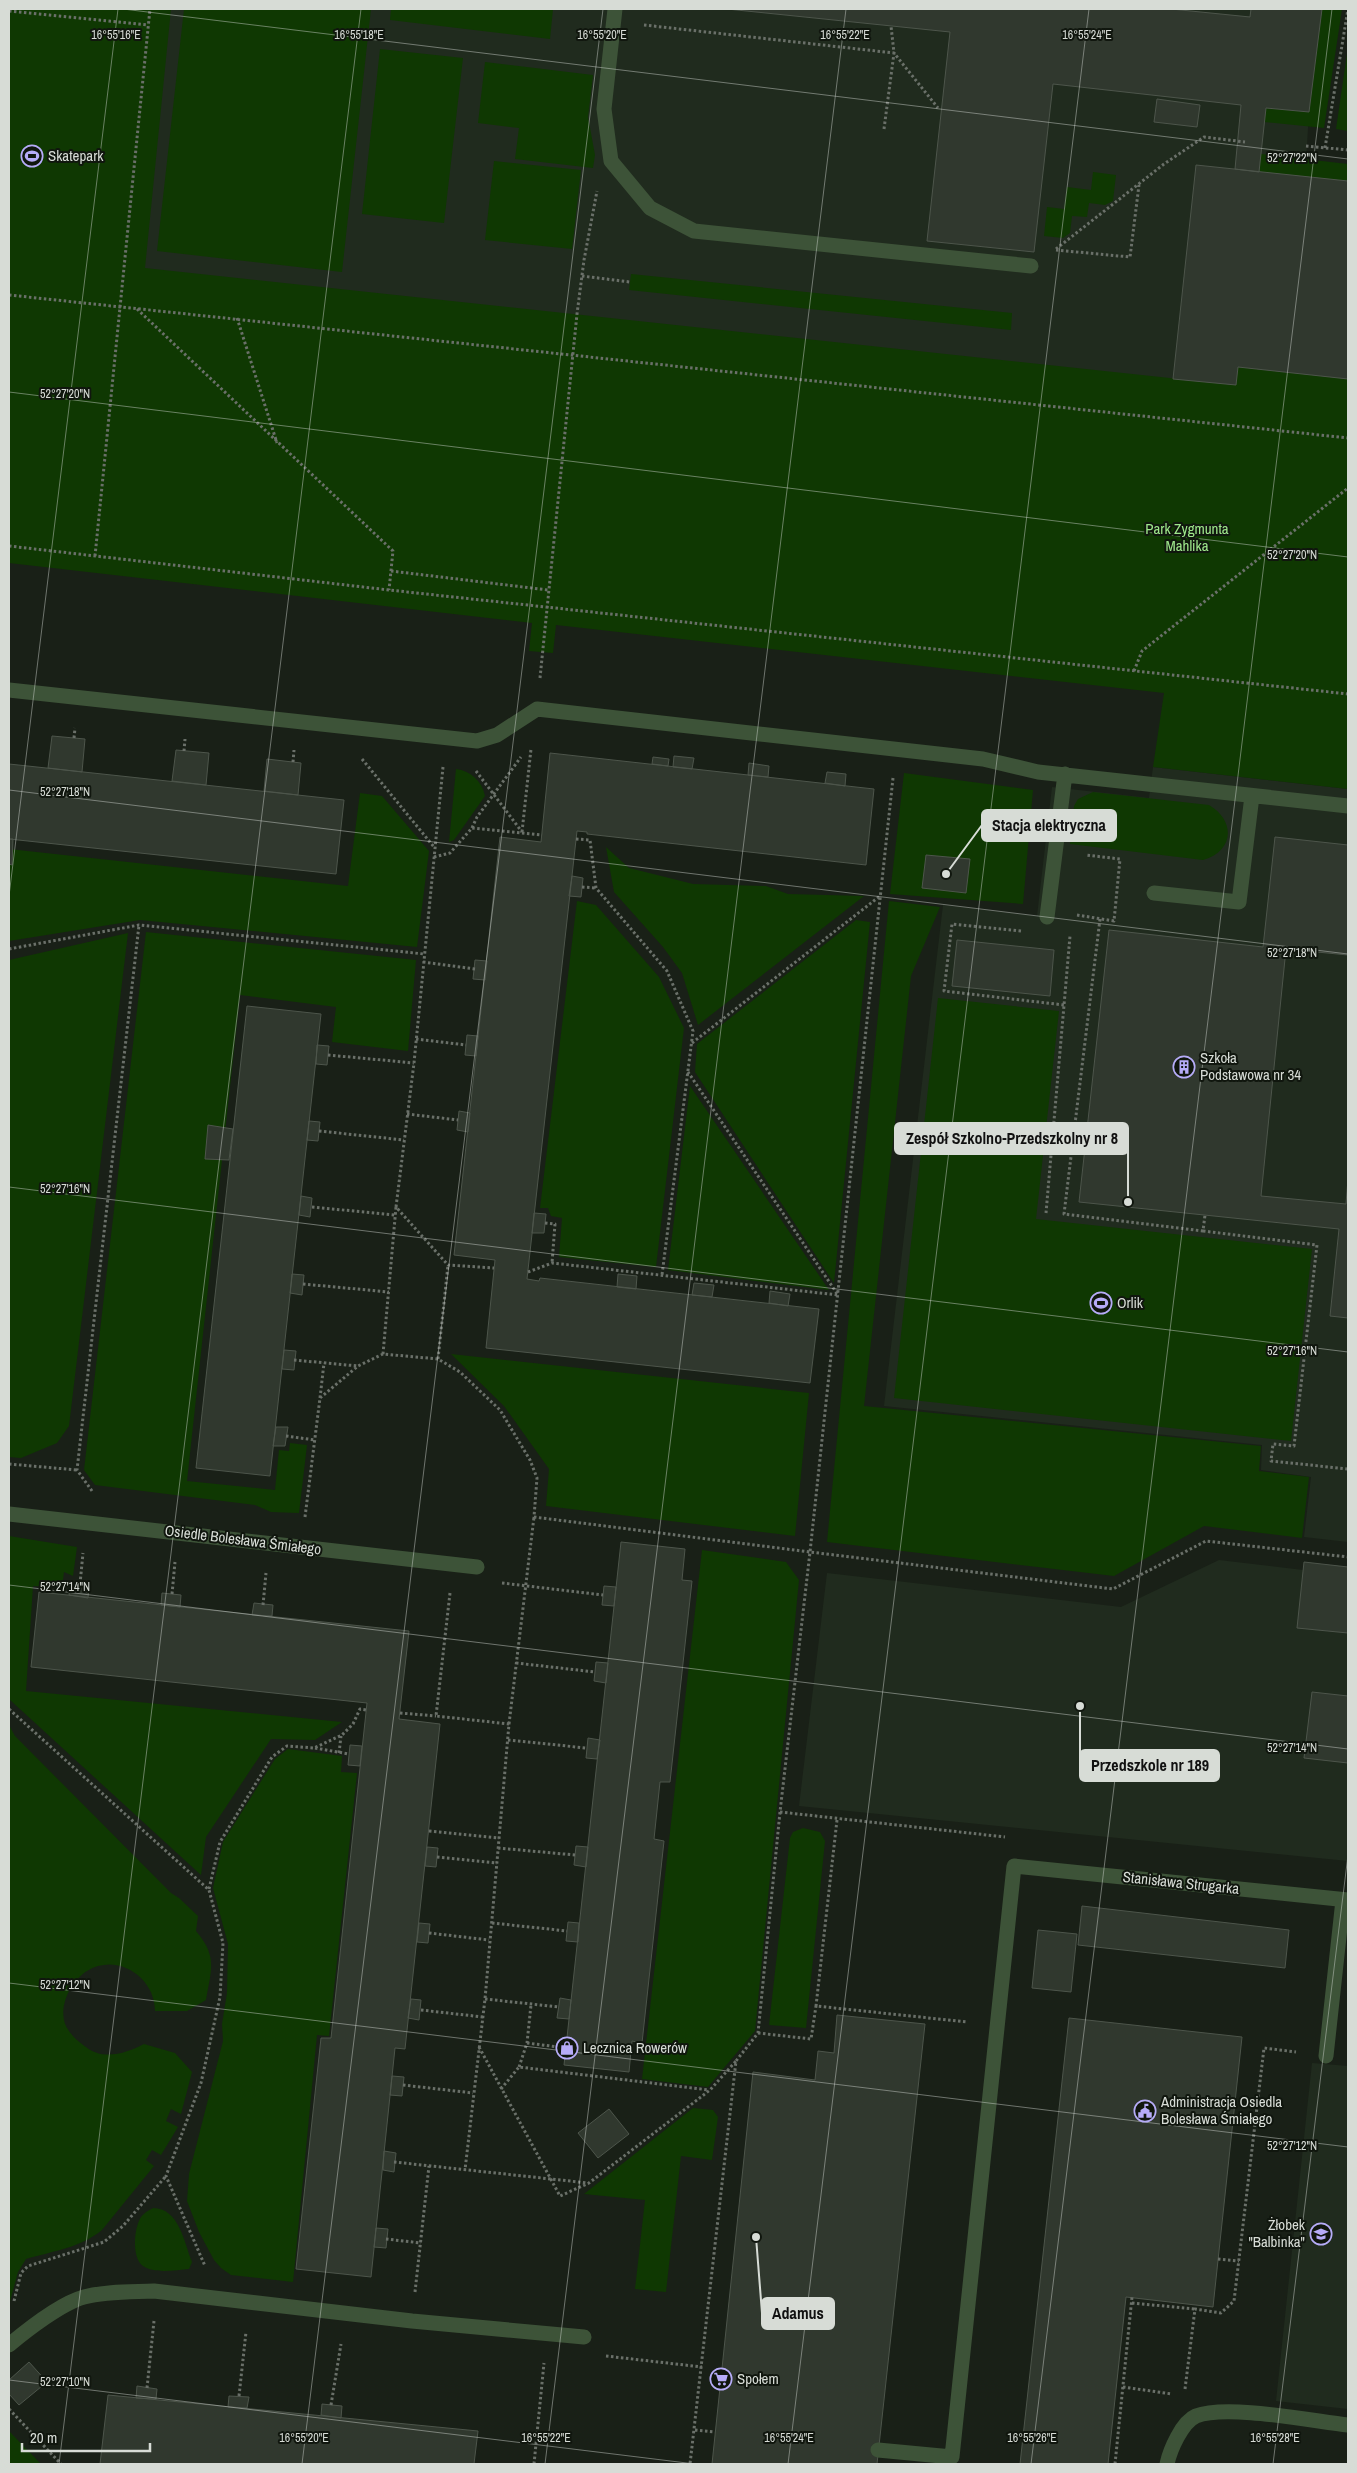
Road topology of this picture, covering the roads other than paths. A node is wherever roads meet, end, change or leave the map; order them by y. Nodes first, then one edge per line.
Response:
1 (615, 15) edge
2 (1031, 266) dead end
3 (9, 690) edge
4 (1065, 774) junction
5 (1252, 796) junction
6 (1348, 806) edge
7 (1154, 892) dead end
8 (1047, 914) road end
9 (9, 1514) edge
10 (477, 1567) dead end
11 (1345, 1900) edge
12 (1326, 2056) road end
13 (584, 2337) dead end
14 (9, 2345) edge
15 (1348, 2425) edge
16 (878, 2450) dead end
17 (1168, 2464) edge

1 - 2 street
3 - 4 street
4 - 5 street
4 - 8 street
5 - 6 street
5 - 7 street
9 - 10 street, Osiedle Bolesława Śmiałego
11 - 12 street
11 - 16 street, Stanisława Strugarka
13 - 14 street
15 - 17 street

